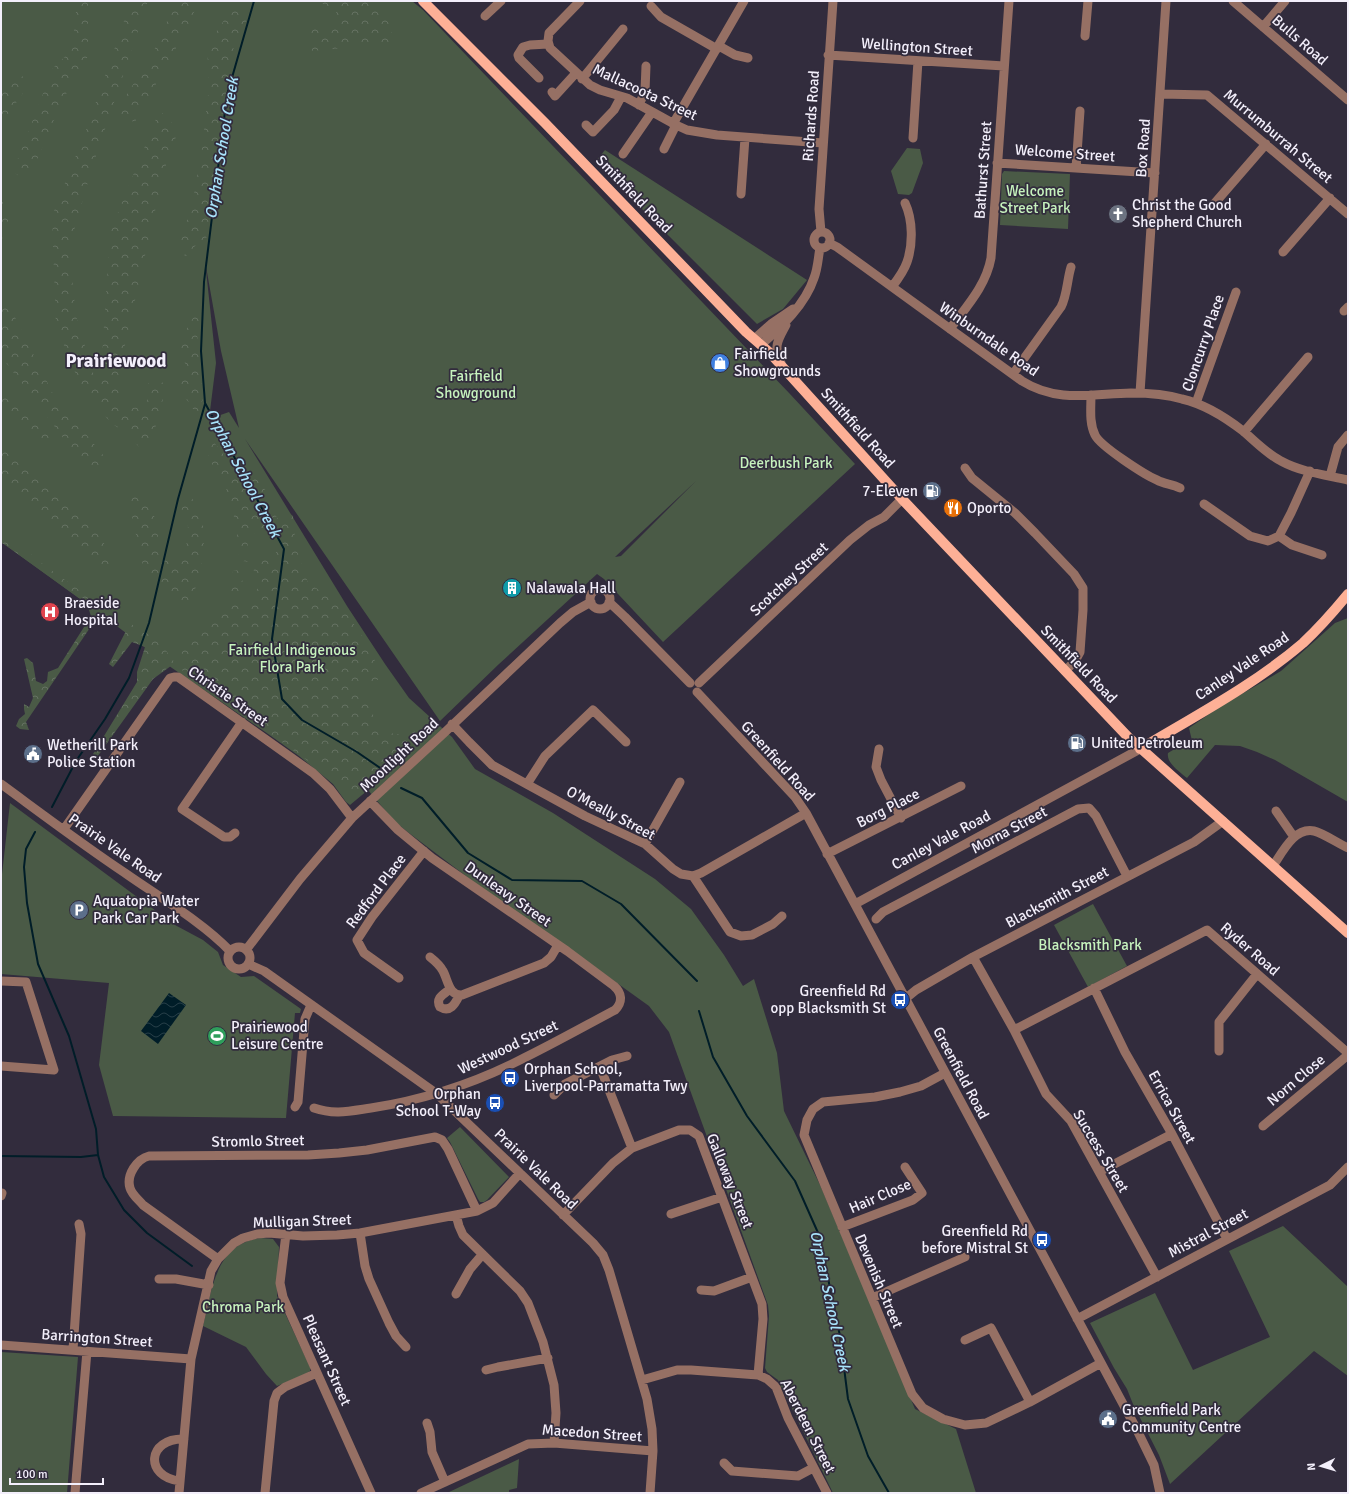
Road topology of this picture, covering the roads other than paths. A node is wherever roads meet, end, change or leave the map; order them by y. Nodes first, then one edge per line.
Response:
1 (423, 1) edge
2 (501, 1) edge
3 (580, 1) edge
4 (744, 1) edge
5 (832, 1) edge
6 (1009, 1) edge
7 (1088, 1) edge
8 (1166, 1) edge
9 (1233, 1) edge
10 (1285, 1) edge
11 (651, 6) dead end
12 (485, 16) dead end
13 (1263, 27) junction
14 (623, 29) dead end
15 (1085, 36) dead end
16 (548, 44) junction
17 (718, 48) junction
18 (828, 56) junction
19 (748, 58) dead end
20 (918, 61) junction
21 (646, 66) dead end
22 (1004, 66) junction
23 (579, 76) junction
24 (539, 78) dead end
25 (552, 92) dead end
26 (1161, 94) junction
27 (621, 97) junction
28 (1348, 100) edge
29 (639, 105) junction
30 (1080, 111) dead end
31 (652, 112) junction
32 (586, 125) dead end
33 (674, 125) junction
34 (745, 138) junction
35 (913, 138) dead end
36 (823, 143) junction
37 (1266, 144) junction
38 (664, 149) dead end
39 (623, 154) dead end
40 (997, 163) junction
41 (1076, 168) junction
42 (1155, 173) junction
43 (741, 194) dead end
44 (1330, 198) junction
45 (904, 204) dead end
46 (1214, 204) dead end
47 (1348, 214) edge
48 (821, 232) junction
49 (829, 243) junction
50 (820, 248) junction
51 (1284, 252) dead end
52 (1071, 267) dead end
53 (892, 287) junction
54 (1236, 292) dead end
55 (798, 307) junction
56 (790, 318) junction
57 (950, 329) junction
58 (758, 342) junction
59 (1308, 357) dead end
60 (783, 368) junction
61 (1013, 374) junction
62 (1140, 393) junction
63 (1092, 395) junction
64 (1196, 404) junction
65 (1244, 432) junction
66 (1348, 435) edge
67 (965, 468) dead end
68 (1310, 471) junction
69 (1330, 476) junction
70 (1348, 480) edge
71 (1180, 488) dead end
72 (902, 499) junction
73 (1204, 504) dead end
74 (1279, 536) junction
75 (1322, 555) dead end
76 (1348, 594) edge
77 (591, 602) junction
78 (609, 602) junction
79 (1065, 671) junction
80 (695, 686) junction
81 (242, 722) junction
82 (452, 724) junction
83 (626, 742) dead end
84 (879, 749) dead end
85 (1140, 749) junction
86 (680, 782) dead end
87 (1, 784) edge
88 (527, 784) junction
89 (961, 786) dead end
90 (370, 801) junction
91 (1276, 811) dead end
92 (806, 814) junction
93 (352, 818) junction
94 (901, 818) junction
95 (1223, 821) junction
96 (64, 829) junction
97 (235, 833) dead end
98 (1294, 837) junction
99 (645, 844) junction
100 (1348, 848) edge
101 (424, 852) junction
102 (827, 854) junction
103 (1273, 866) junction
104 (693, 876) junction
105 (1128, 876) junction
106 (855, 904) junction
107 (782, 916) dead end
108 (876, 919) dead end
109 (1348, 933) edge
110 (558, 945) junction
111 (246, 950) junction
112 (230, 951) junction
113 (430, 957) dead end
114 (973, 958) junction
115 (248, 964) junction
116 (1257, 974) junction
117 (398, 978) dead end
118 (1, 980) edge
119 (1094, 988) junction
120 (450, 989) junction
121 (459, 996) junction
122 (905, 999) junction
123 (311, 1005) junction
124 (615, 1010) joint
125 (1014, 1030) junction
126 (1219, 1051) dead end
127 (1348, 1054) edge
128 (627, 1056) dead end
129 (1, 1066) edge
130 (600, 1067) junction
131 (945, 1073) junction
132 (437, 1094) junction
133 (554, 1095) dead end
134 (295, 1108) dead end
135 (314, 1108) dead end
136 (1263, 1126) dead end
137 (1172, 1134) junction
138 (632, 1148) junction
139 (905, 1167) dead end
140 (1348, 1167) edge
141 (1099, 1172) junction
142 (520, 1173) junction
143 (722, 1197) junction
144 (477, 1211) junction
145 (671, 1214) dead end
146 (456, 1215) junction
147 (563, 1215) junction
148 (79, 1224) dead end
149 (842, 1227) junction
150 (360, 1233) junction
151 (286, 1234) junction
152 (1227, 1240) junction
153 (482, 1255) junction
154 (965, 1257) dead end
155 (218, 1259) junction
156 (752, 1277) junction
157 (1157, 1277) junction
158 (159, 1279) dead end
159 (209, 1284) junction
160 (701, 1290) dead end
161 (456, 1294) dead end
162 (872, 1298) junction
163 (1077, 1319) junction
164 (965, 1340) dead end
165 (1, 1344) edge
166 (406, 1347) dead end
167 (73, 1350) junction
168 (87, 1351) junction
169 (548, 1358) junction
170 (191, 1359) junction
171 (1101, 1363) junction
172 (486, 1370) dead end
173 (317, 1373) junction
174 (758, 1375) junction
175 (642, 1380) junction
176 (1030, 1402) junction
177 (426, 1423) dead end
178 (184, 1439) junction
179 (554, 1443) junction
180 (653, 1451) junction
181 (724, 1463) dead end
182 (814, 1468) junction
183 (180, 1481) junction
184 (445, 1482) junction
185 (75, 1493) edge
186 (179, 1493) edge
187 (265, 1493) edge
188 (371, 1493) edge
189 (420, 1493) edge
190 (650, 1493) edge
191 (827, 1493) edge
192 (1160, 1493) edge

1 - 58 main road, Smithfield Road
2 - 12 street
3 - 16 street
4 - 17 street
5 - 18 street, Richards Road
6 - 22 street, Bathurst Street
7 - 15 street
8 - 26 street, Box Road
9 - 13 street, Bulls Road
10 - 13 street
11 - 17 street
13 - 28 street, Bulls Road
14 - 23 street
16 - 23 street, Mallacoota Street
16 - 24 street
17 - 19 street
17 - 33 street
18 - 20 street, Wellington Street
18 - 36 street, Richards Road
20 - 22 street, Wellington Street
20 - 35 street
21 - 29 street
22 - 40 street, Bathurst Street
23 - 25 street
23 - 27 street, Mallacoota Street
26 - 37 street, Murrumburrah Street
26 - 42 street, Box Road
27 - 29 street, Mallacoota Street
27 - 32 street
29 - 31 street, Mallacoota Street
30 - 41 street
31 - 33 street, Mallacoota Street
31 - 39 street
33 - 34 street, Mallacoota Street
33 - 38 street
34 - 36 street, Mallacoota Street
34 - 43 street
36 - 48 street, Richards Road
37 - 44 street, Murrumburrah Street
37 - 46 street
40 - 41 street, Welcome Street
40 - 57 street, Bathurst Street
41 - 42 street, Welcome Street
42 - 62 street, Box Road
44 - 47 street, Murrumburrah Street
44 - 51 street
45 - 53 street
48 - 49 street, Richards Road
48 - 50 street, Richards Road
49 - 50 street
49 - 53 street, Winburndale Road
50 - 55 street, Richards Road
52 - 61 street
53 - 57 street, Winburndale Road
54 - 64 street, Cloncurry Place
55 - 56 street, Richards Road
55 - 58 street, Richards Road
56 - 58 street, Richards Road
56 - 60 street, Richards Road
57 - 61 street, Winburndale Road
58 - 60 main road, Smithfield Road
59 - 65 street
60 - 72 main road, Smithfield Road
61 - 63 street, Winburndale Road
62 - 63 street, Winburndale Road
62 - 64 street, Winburndale Road
63 - 71 street
64 - 65 street, Winburndale Road
65 - 68 street, Winburndale Road
66 - 69 street
67 - 79 street
68 - 69 street, Winburndale Road
68 - 74 street
69 - 70 street, Winburndale Road
72 - 79 main road, Smithfield Road
72 - 80 street, Scotchey Street
73 - 74 street
74 - 75 street
76 - 85 main road, Canley Vale Road
77 - 78 street
77 - 78 street
77 - 82 street, Moonlight Road
78 - 80 street, Greenfield Road
79 - 85 main road, Smithfield Road
80 - 92 street, Greenfield Road
81 - 93 street, Christie Street
81 - 96 street, Christie Street
81 - 97 street
82 - 88 street, O'Meally Street
82 - 90 street, Moonlight Road
83 - 88 street
84 - 94 street
85 - 95 main road, Smithfield Road
85 - 106 street, Canley Vale Road
86 - 99 street
87 - 96 street, Prairie Vale Road
88 - 99 street, O'Meally Street
89 - 94 street, Borg Place
90 - 93 street, Moonlight Road
90 - 101 street, Dunleavy Street
91 - 98 street
92 - 102 street, Greenfield Road
92 - 104 street
93 - 111 street, Moonlight Road
94 - 102 street, Borg Place
95 - 103 main road, Smithfield Road
95 - 105 street, Blacksmith Street
96 - 112 street, Prairie Vale Road
98 - 100 street
98 - 103 street
99 - 104 street, O'Meally Street
101 - 110 street, Dunleavy Street
101 - 117 street, Redford Place
102 - 106 street, Greenfield Road
103 - 109 main road, Smithfield Road
104 - 107 street
105 - 108 street, Morna Street
105 - 114 street, Blacksmith Street
106 - 122 street, Greenfield Road
110 - 121 street
110 - 124 street, Dunleavy Street
111 - 112 street
111 - 115 street
112 - 115 street
113 - 120 street
114 - 122 street, Blacksmith Street
114 - 125 street, Success Street
115 - 123 street, Prairie Vale Road
116 - 119 street, Ryder Road
116 - 126 street
116 - 127 street, Ryder Road
118 - 129 street
119 - 125 street, Ryder Road
119 - 137 street, Errica Street
120 - 121 street
120 - 121 street
122 - 131 street, Greenfield Road
123 - 132 street, Prairie Vale Road
123 - 134 street
124 - 132 street, Westwood Street
125 - 141 street, Success Street
127 - 136 street, Norn Close
128 - 130 street
130 - 133 street
130 - 138 street
131 - 149 street, Devenish Street
131 - 163 street, Greenfield Road
132 - 135 street, Westwood Street
132 - 142 street, Prairie Vale Road
137 - 141 street
137 - 152 street, Errica Street
138 - 143 street, Galloway Street
138 - 147 street, Galloway Street
139 - 149 street, Hair Close
140 - 152 street, Mistral Street
141 - 157 street, Success Street
142 - 144 street, Mulligan Street
142 - 147 street, Prairie Vale Road
143 - 145 street
143 - 156 street, Galloway Street
144 - 146 street, Mulligan Street
144 - 155 street, Stromlo Street
146 - 150 street, Mulligan Street
146 - 153 street
147 - 175 street, Prairie Vale Road
148 - 167 street
149 - 162 street, Devenish Street
150 - 151 street, Mulligan Street
150 - 166 street
151 - 155 street, Mulligan Street
151 - 173 street, Pleasant Street
152 - 157 street, Mistral Street
153 - 161 street
153 - 169 street
154 - 162 street
155 - 159 street, Mulligan Street
156 - 160 street
156 - 174 street, Galloway Street
157 - 163 street, Mistral Street
158 - 159 street
159 - 170 street, Mulligan Street
162 - 176 street, Devenish Street
163 - 171 street, Greenfield Road
164 - 176 street
165 - 167 street, Barrington Street
167 - 168 street, Barrington Street
168 - 170 street, Barrington Street
168 - 185 street
169 - 172 street
169 - 179 street
170 - 178 street, Mulligan Street
171 - 176 street, Devenish Street
171 - 192 street, Greenfield Road
173 - 187 street
173 - 188 street, Pleasant Street
174 - 175 street, Aberdeen Street
174 - 182 street, Aberdeen Street
175 - 180 street, Prairie Vale Road
177 - 184 street
178 - 183 street, Mulligan Street
178 - 183 street
179 - 180 street, Macedon Street
179 - 184 street, Macedon Street
180 - 190 street, Prairie Vale Road
181 - 182 street
182 - 191 street, Aberdeen Street
183 - 186 street, Mulligan Street
184 - 189 street, Macedon Street

